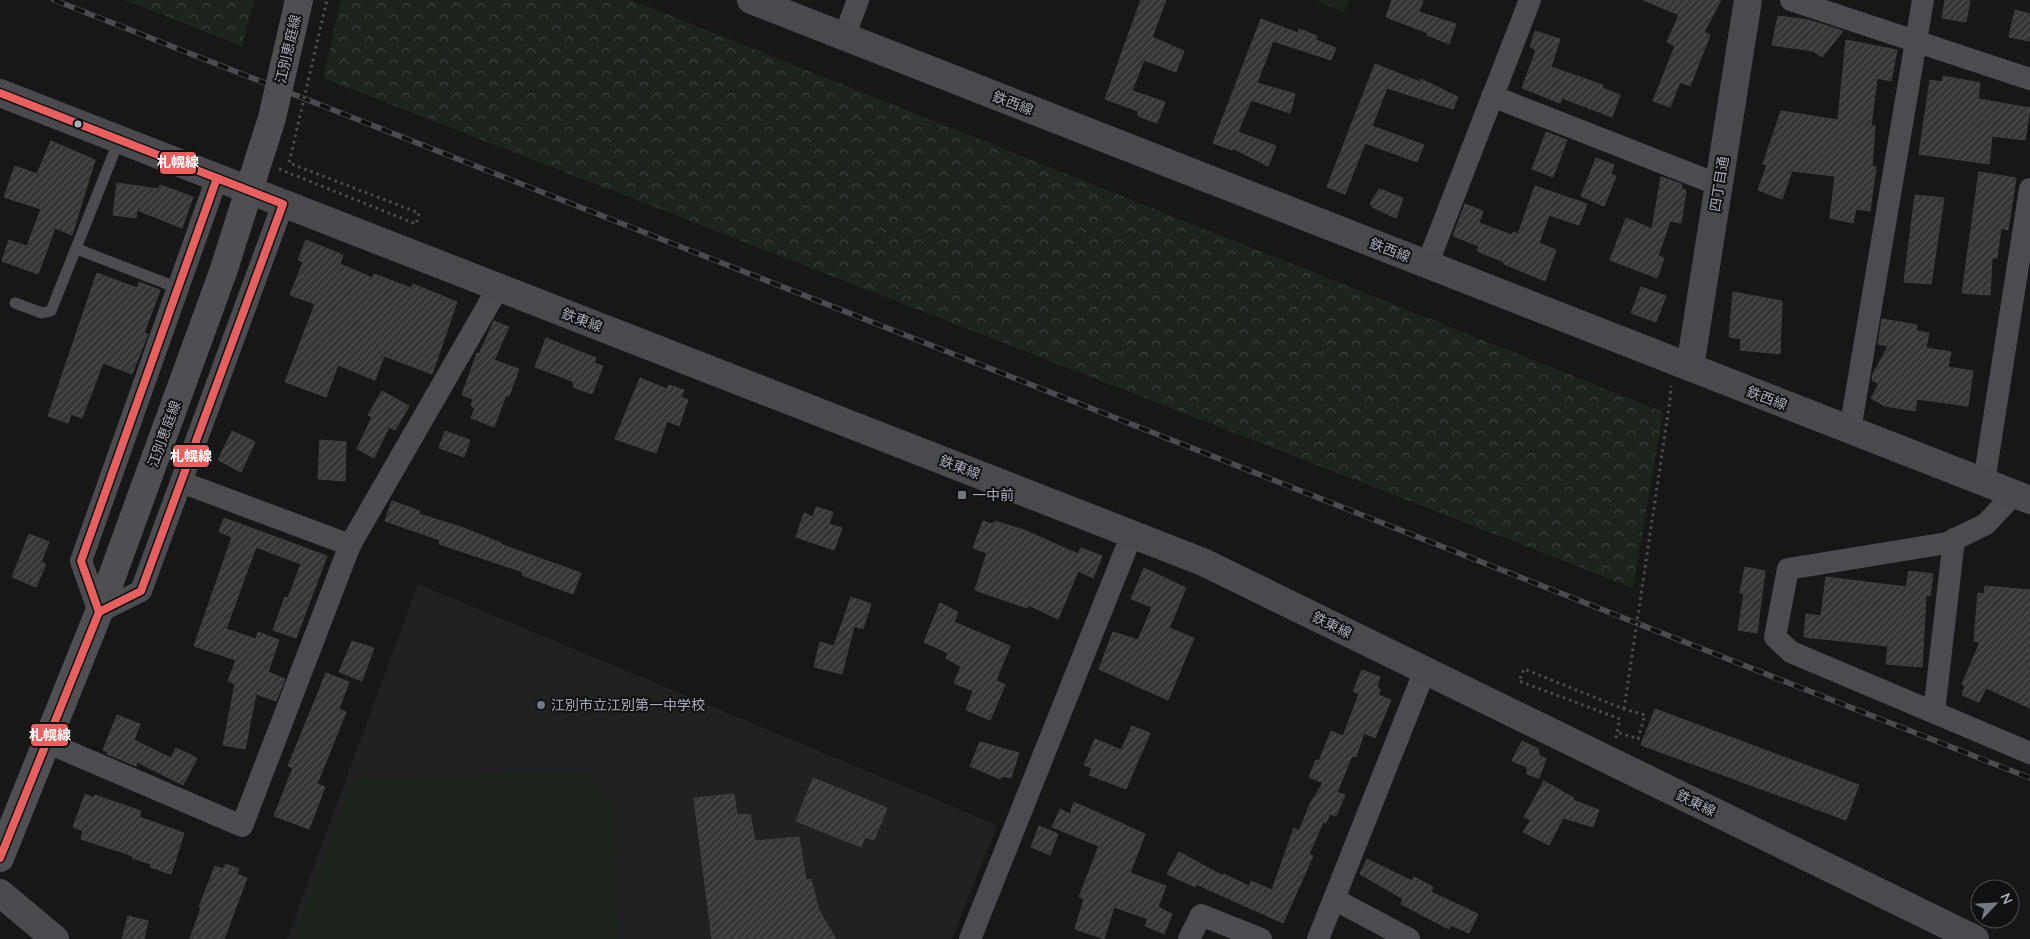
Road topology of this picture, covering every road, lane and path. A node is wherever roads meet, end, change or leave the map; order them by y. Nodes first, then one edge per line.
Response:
1 (299, 0) edge
2 (327, 0) edge
3 (751, 0) edge
4 (858, 0) edge
5 (1530, 0) edge
6 (1748, 0) edge
7 (1791, 0) edge
8 (1923, 0) edge
9 (844, 36) junction
10 (1916, 41) junction
11 (2030, 79) edge
12 (0, 93) edge
13 (1492, 96) junction
14 (119, 140) junction
15 (278, 169) dead end
16 (217, 178) junction
17 (1719, 185) junction
18 (2030, 189) edge
19 (283, 204) junction
20 (77, 249) junction
21 (1427, 265) junction
22 (178, 288) junction
23 (498, 288) junction
24 (15, 303) dead end
25 (1681, 374) junction
26 (1850, 430) junction
27 (181, 482) junction
28 (1984, 482) junction
29 (2022, 497) edge
30 (1132, 534) junction
31 (1954, 539) junction
32 (350, 546) junction
33 (99, 612) junction
34 (1425, 670) junction
35 (1624, 709) junction
36 (1934, 712) junction
37 (1617, 732) junction
38 (46, 742) junction
39 (1615, 745) dead end
40 (2030, 753) edge
41 (0, 858) edge
42 (0, 893) edge
43 (1334, 900) junction
44 (56, 939) edge
45 (970, 939) edge
46 (1188, 939) edge
47 (1262, 939) edge
48 (1318, 939) edge
49 (1409, 939) edge
50 (1975, 939) edge

1 - 33 main road, 江別恵庭線, bridge
2 - 15 path, bridge
3 - 9 street, 鉄西線
4 - 9 street
5 - 13 street
6 - 17 street, 四丁目通
7 - 10 street
8 - 10 street
9 - 21 street, 鉄西線
10 - 11 street
10 - 26 street
12 - 14 street, 鉄東線
13 - 17 street
13 - 21 street
14 - 16 street, 鉄東線
14 - 20 lane
16 - 19 street, 鉄東線
16 - 22 street
17 - 25 street, 四丁目通
18 - 28 street
19 - 23 street, 鉄東線
19 - 27 street
20 - 22 lane
20 - 24 lane
21 - 25 street, 鉄西線
22 - 33 street
23 - 30 street, 鉄東線
23 - 32 street
25 - 26 street, 鉄西線
25 - 35 path, bridge
26 - 28 street, 鉄西線
27 - 32 street
27 - 33 street
28 - 29 street, 鉄西線
29 - 31 street
30 - 34 street, 鉄東線
30 - 45 street
31 - 36 street
31 - 36 street
32 - 38 street
33 - 38 main road, 江別恵庭線
34 - 43 street
34 - 50 street, 鉄東線
35 - 37 path
35 - 37 path
36 - 40 street
37 - 39 path
38 - 41 main road, 江別恵庭線
42 - 44 street
43 - 48 street
43 - 49 street
46 - 47 street

